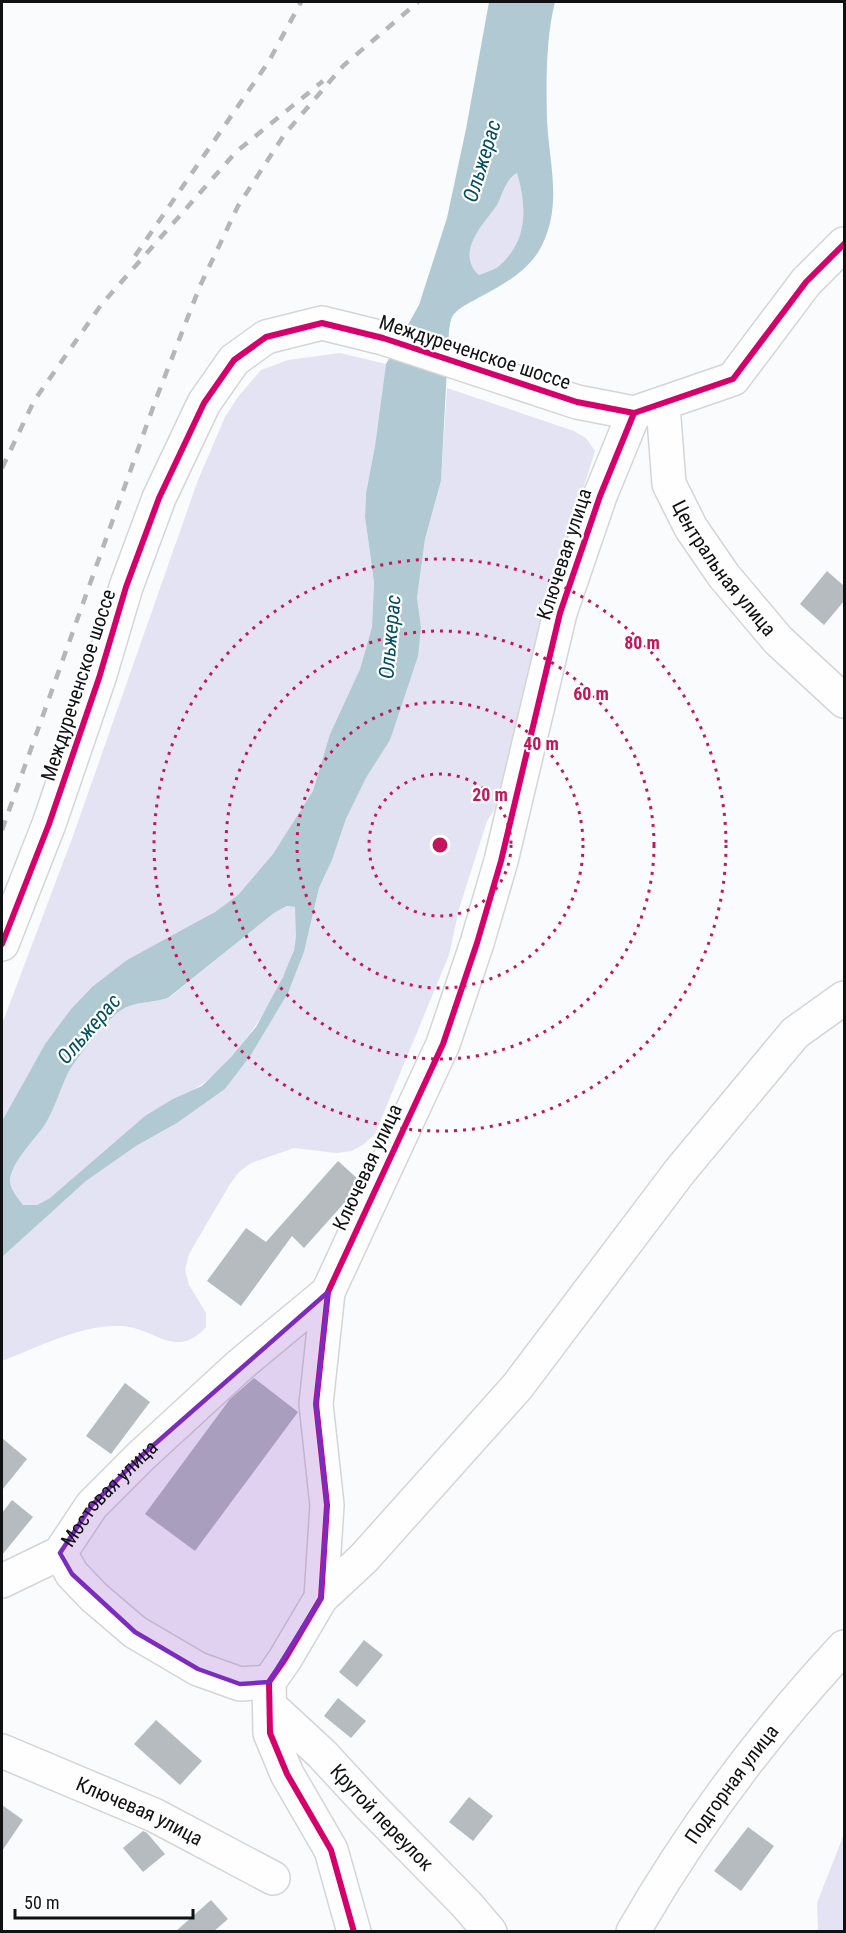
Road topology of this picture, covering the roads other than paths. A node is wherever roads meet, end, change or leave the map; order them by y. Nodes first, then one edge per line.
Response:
1 (844, 244) edge
2 (649, 409) junction
3 (844, 701) edge
4 (2, 944) edge
5 (844, 998) edge
6 (328, 1292) junction
7 (60, 1553) junction
8 (2, 1581) edge
9 (321, 1598) junction
10 (844, 1647) edge
11 (269, 1694) junction
12 (2, 1751) edge
13 (273, 1878) dead end
14 (354, 1932) edge
15 (490, 1932) edge
16 (633, 1932) edge

1 - 2 street
2 - 3 street, Центральная улица
2 - 4 street, Междуреченское шоссе
2 - 6 street, Ключевая улица
5 - 9 street
6 - 7 street, Мостовая улица
6 - 9 street, Ключевая улица
7 - 8 street
7 - 11 street, Мостовая улица
9 - 11 street, Ключевая улица
10 - 16 street, Подгорная улица
11 - 14 street
11 - 15 street, Крутой переулок
12 - 13 street, Ключевая улица

